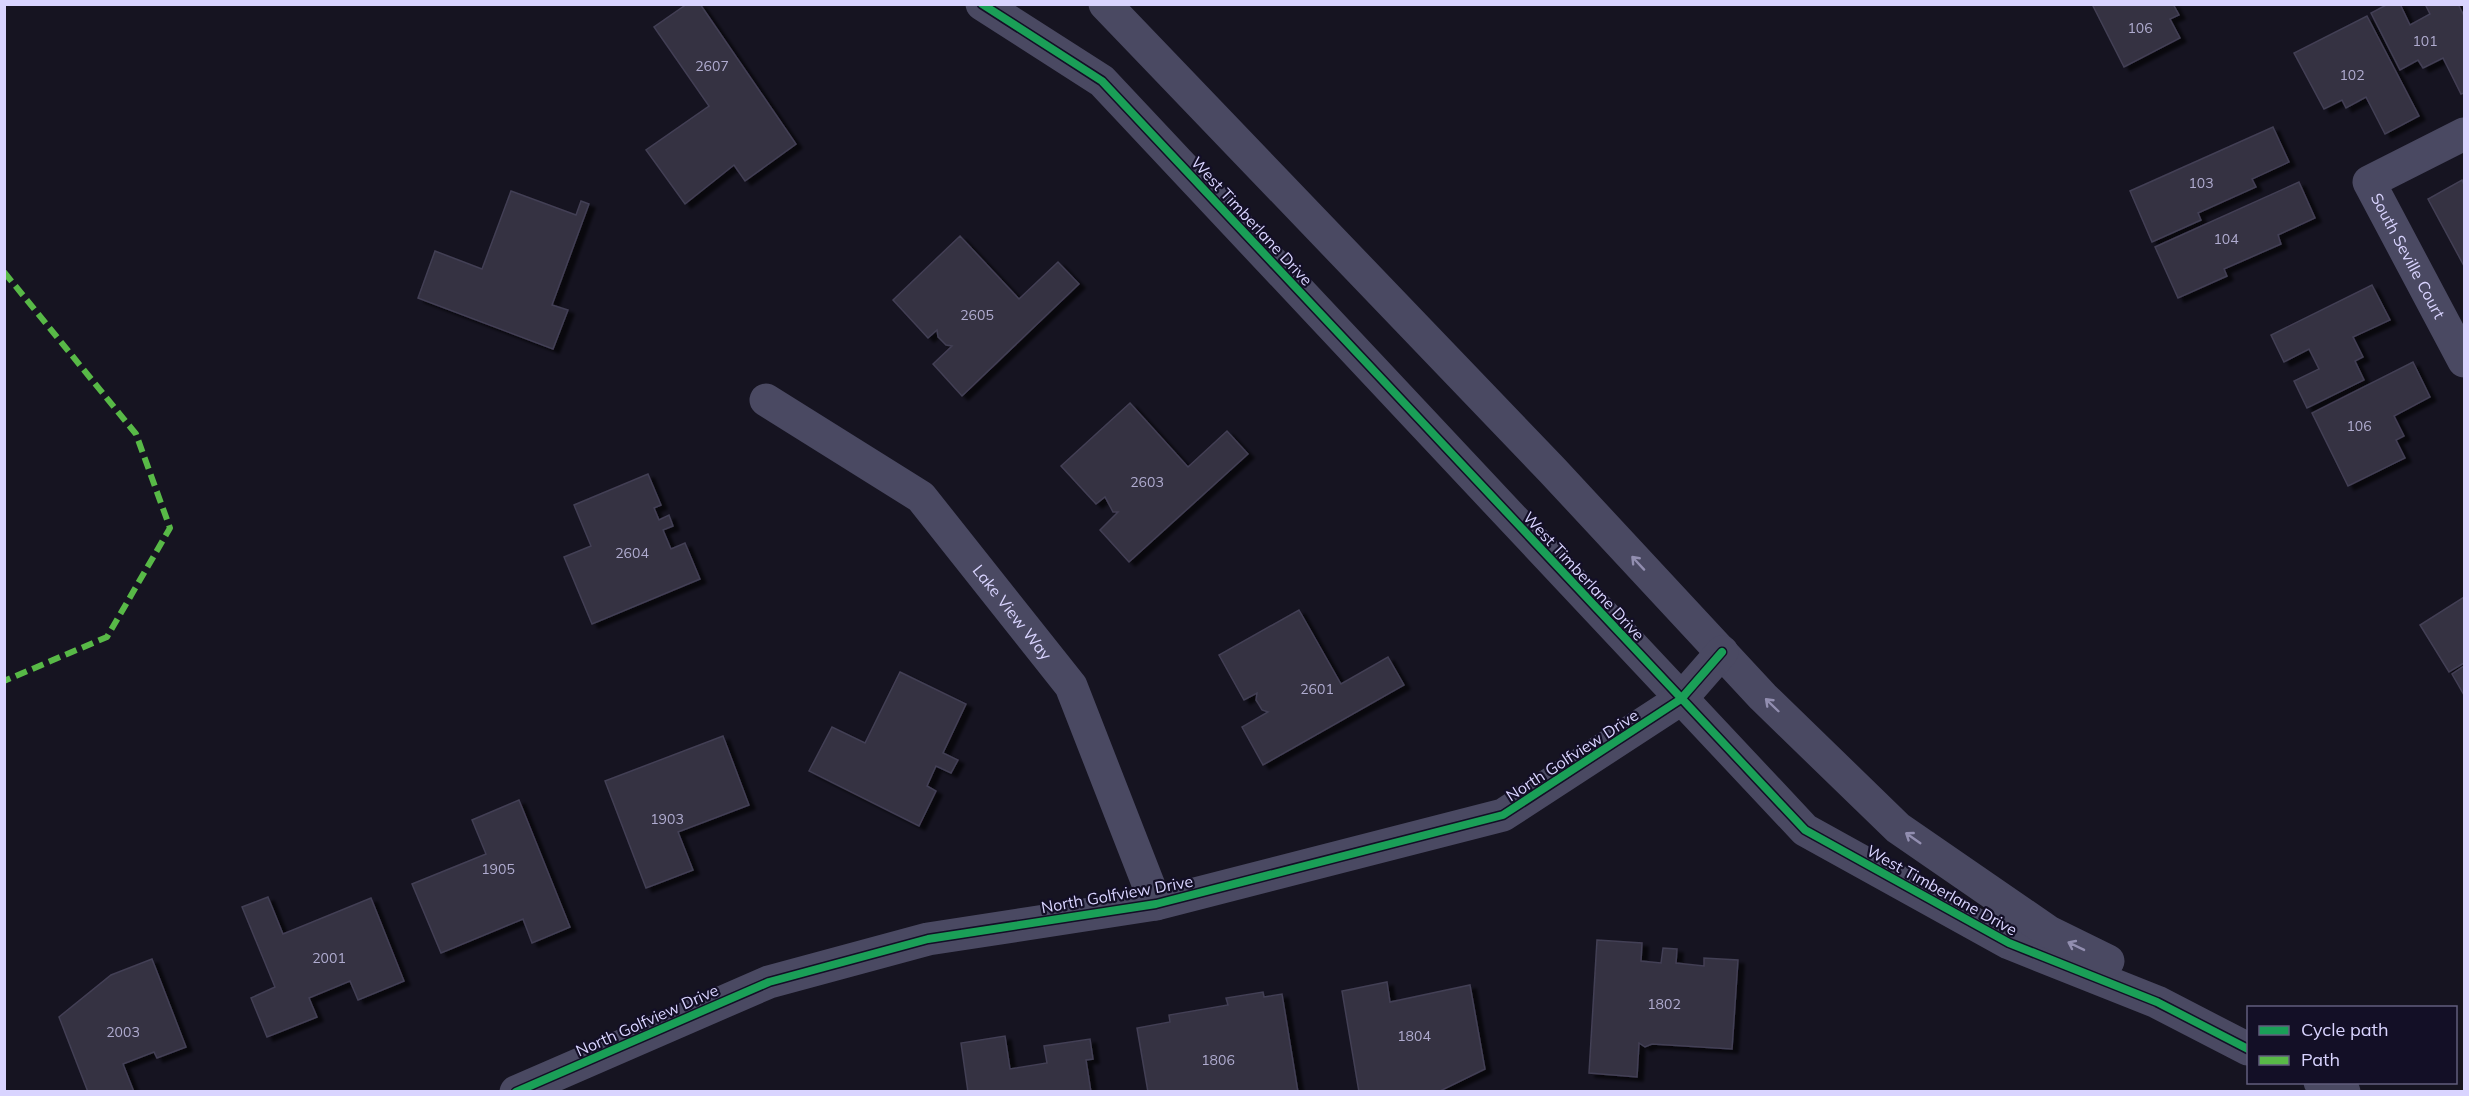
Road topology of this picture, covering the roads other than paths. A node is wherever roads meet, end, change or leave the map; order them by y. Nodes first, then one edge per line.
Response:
1 (982, 4) edge
2 (1105, 4) edge
3 (2464, 134) edge
4 (2464, 361) edge
5 (766, 400) dead end
6 (1722, 652) junction
7 (1681, 699) junction
8 (1156, 904) junction
9 (2157, 1002) junction
10 (2247, 1048) edge
11 (2323, 1084) edge
12 (516, 1092) edge
13 (2344, 1092) edge

1 - 7 street, West Timberlane Drive
6 -> 2 street, West Timberlane Drive
3 - 4 street, South Seville Court
5 - 8 street, Lake View Way
6 - 7 street, North Golfview Drive
9 -> 6 street, West Timberlane Drive
7 - 8 street, North Golfview Drive
7 - 9 street, West Timberlane Drive
8 - 12 street, North Golfview Drive
9 - 10 street, West Timberlane Drive
11 - 13 street

